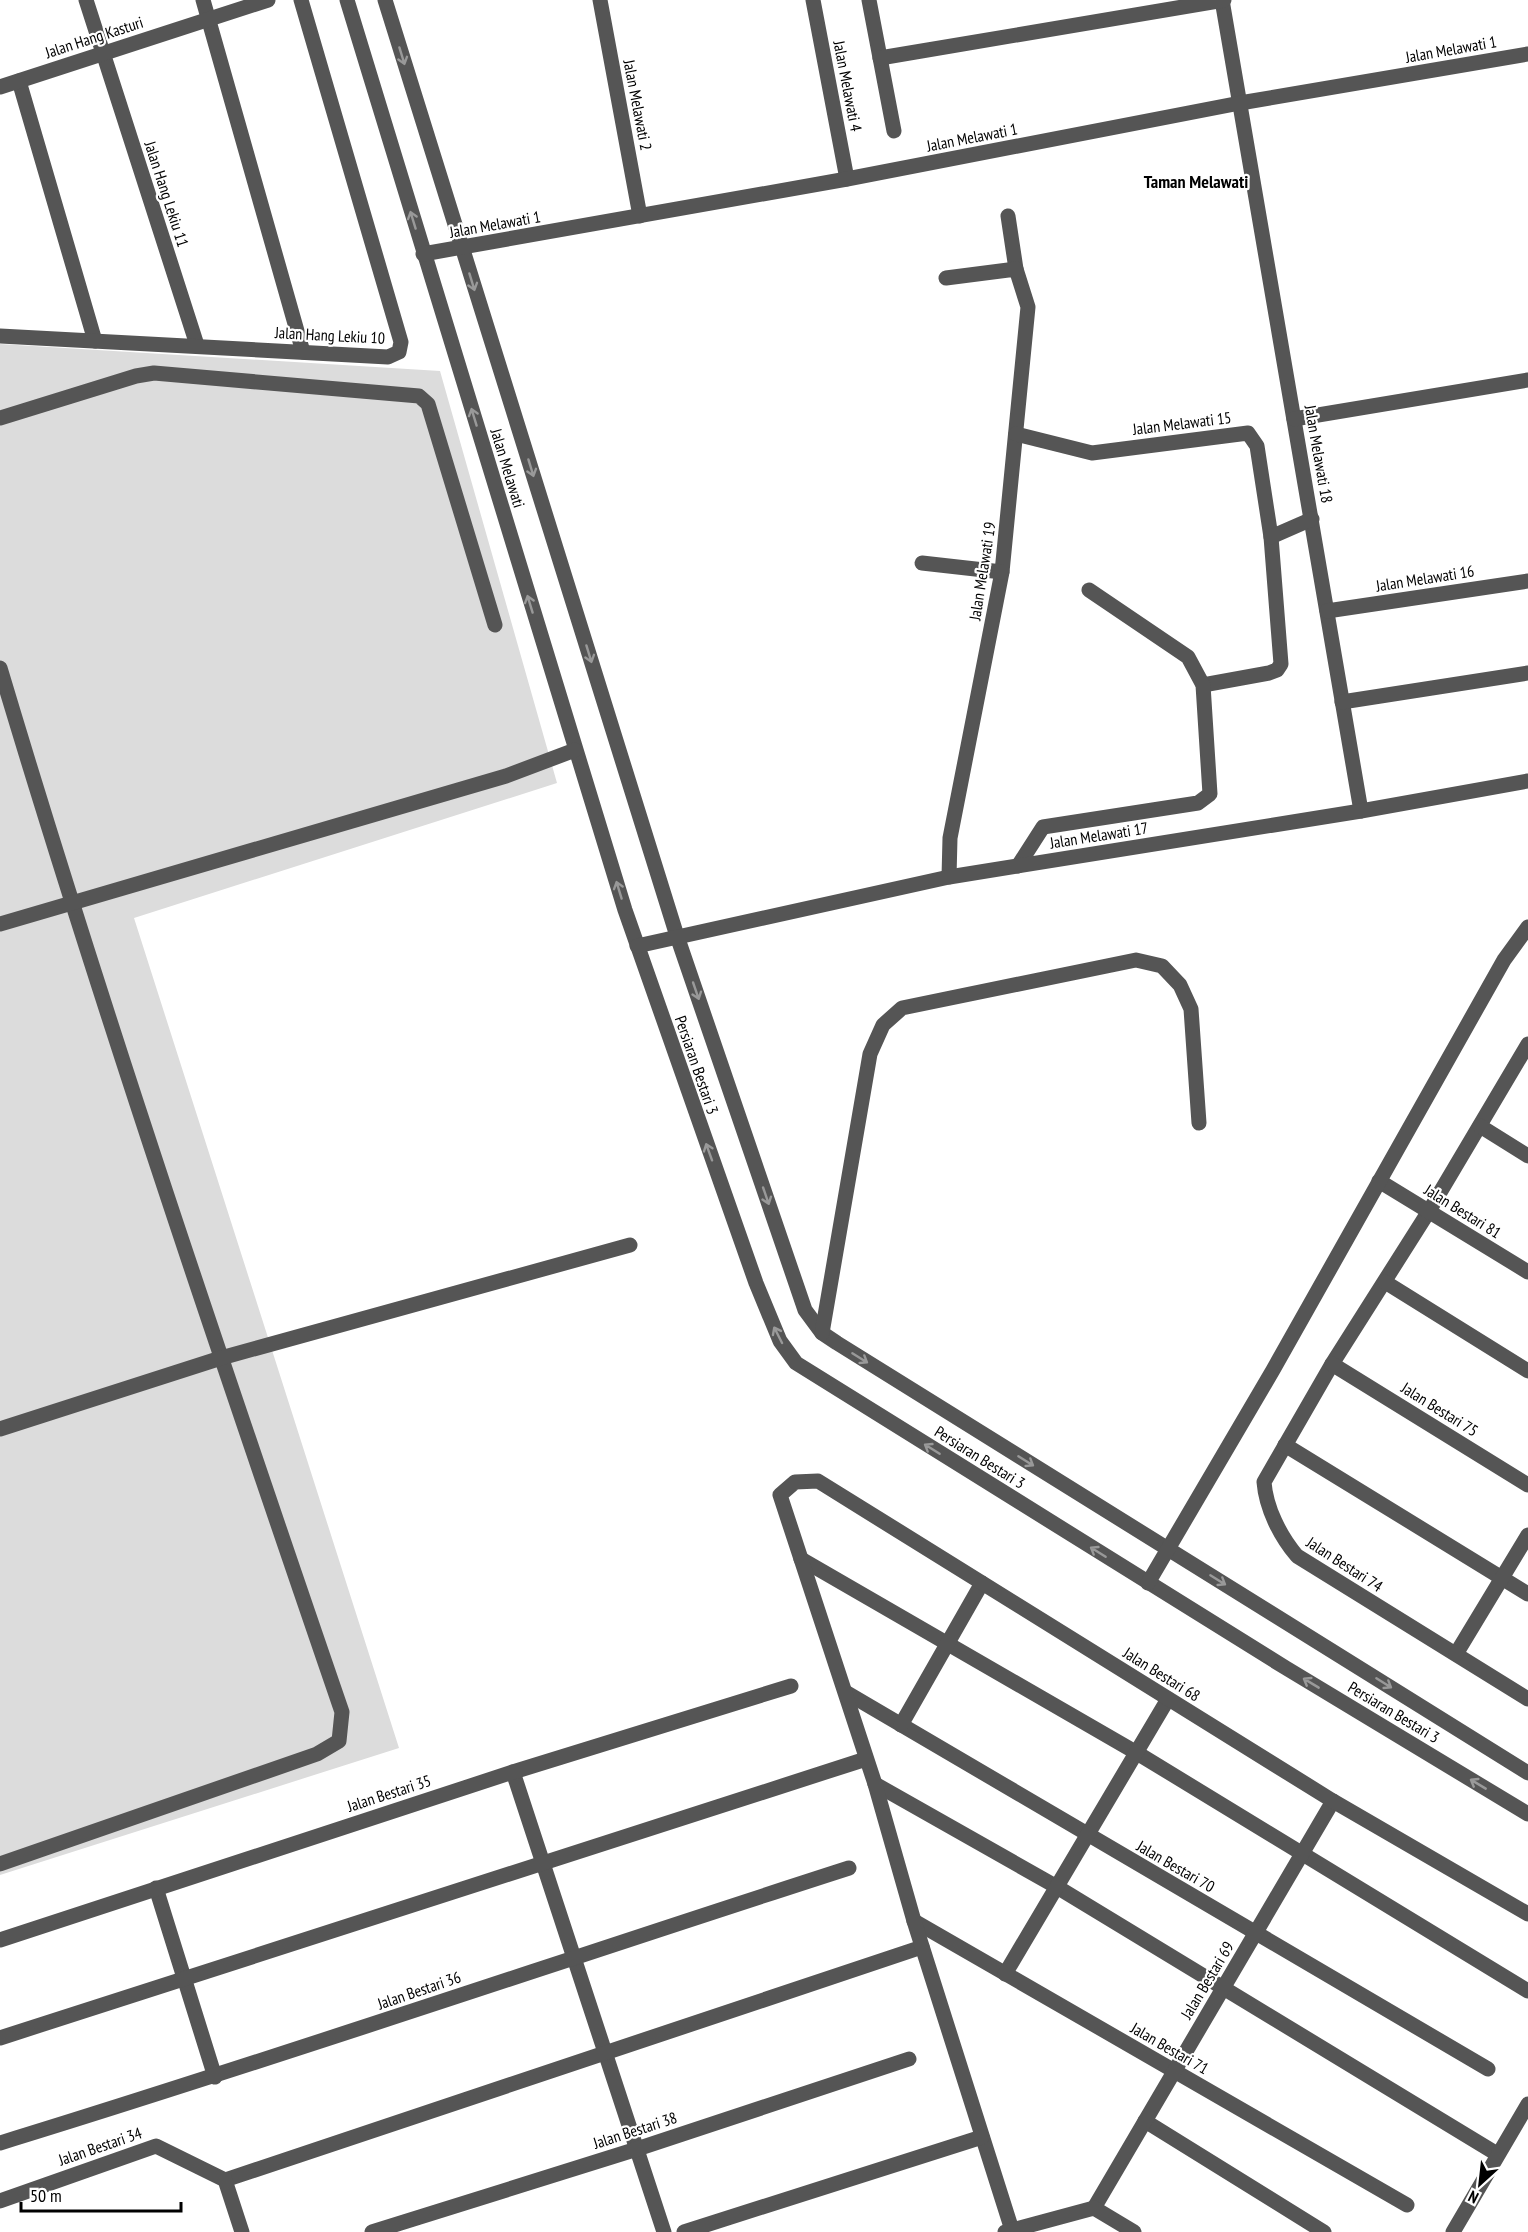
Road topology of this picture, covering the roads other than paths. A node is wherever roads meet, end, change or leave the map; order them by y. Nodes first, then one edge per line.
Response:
1 (86, 0) edge
2 (203, 0) edge
3 (268, 0) edge
4 (301, 0) edge
5 (347, 0) edge
6 (385, 0) edge
7 (600, 0) edge
8 (813, 0) edge
9 (869, 0) edge
10 (1223, 0) edge
11 (210, 19) junction
12 (102, 54) junction
13 (1528, 54) edge
14 (880, 58) junction
15 (19, 81) junction
16 (0, 87) edge
17 (1240, 103) junction
18 (894, 131) dead end
19 (847, 179) junction
20 (640, 216) junction
21 (1008, 216) dead end
22 (462, 248) junction
23 (423, 254) junction
24 (1016, 269) junction
25 (946, 278) dead end
26 (0, 336) edge
27 (95, 341) junction
28 (197, 345) junction
29 (303, 352) junction
30 (1528, 380) edge
31 (0, 418) edge
32 (1294, 419) junction
33 (1016, 434) junction
34 (1312, 519) junction
35 (1271, 537) junction
36 (921, 563) dead end
37 (1002, 572) junction
38 (1528, 580) edge
39 (1089, 590) dead end
40 (1327, 611) junction
41 (495, 625) dead end
42 (0, 668) edge
43 (1528, 673) edge
44 (1203, 686) junction
45 (1342, 702) junction
46 (575, 750) junction
47 (1528, 781) edge
48 (1361, 811) junction
49 (1018, 866) junction
50 (949, 877) junction
51 (70, 903) junction
52 (0, 924) edge
53 (1528, 927) edge
54 (677, 936) junction
55 (637, 946) junction
56 (1528, 1045) edge
57 (1199, 1123) dead end
58 (1480, 1126) junction
59 (1528, 1156) edge
60 (1379, 1181) junction
61 (1429, 1211) junction
62 (630, 1245) dead end
63 (1528, 1272) edge
64 (1384, 1282) junction
65 (822, 1333) junction
66 (220, 1358) junction
67 (1332, 1364) junction
68 (1528, 1371) edge
69 (0, 1429) edge
70 (1285, 1445) junction
71 (1528, 1485) edge
72 (1528, 1535) edge
73 (1168, 1549) junction
74 (801, 1559) junction
75 (1502, 1578) junction
76 (982, 1583) junction
77 (1148, 1583) junction
78 (1528, 1594) edge
79 (949, 1642) junction
80 (1456, 1654) junction
81 (791, 1686) dead end
82 (847, 1693) junction
83 (1168, 1699) junction
84 (1528, 1699) edge
85 (901, 1725) junction
86 (1137, 1753) junction
87 (866, 1760) junction
88 (513, 1772) junction
89 (1528, 1773) edge
90 (876, 1784) junction
91 (1333, 1801) junction
92 (1528, 1814) edge
93 (1088, 1835) junction
94 (1301, 1853) junction
95 (0, 1864) edge
96 (543, 1864) junction
97 (849, 1868) dead end
98 (1057, 1887) junction
99 (156, 1888) junction
100 (1528, 1914) edge
101 (914, 1921) junction
102 (1256, 1933) junction
103 (0, 1940) edge
104 (922, 1947) junction
105 (574, 1957) junction
106 (1005, 1974) junction
107 (185, 1979) junction
108 (1223, 1988) junction
109 (1528, 1991) edge
110 (0, 2038) edge
111 (606, 2053) junction
112 (909, 2059) dead end
113 (1488, 2069) dead end
114 (1174, 2071) junction
115 (215, 2077) junction
116 (1528, 2104) edge
117 (1145, 2121) junction
118 (982, 2137) junction
119 (0, 2143) edge
120 (637, 2149) junction
121 (1497, 2154) junction
122 (225, 2180) junction
123 (0, 2199) edge
124 (1407, 2205) dead end
125 (1094, 2208) junction
126 (1008, 2231) edge
127 (242, 2232) edge
128 (372, 2232) edge
129 (664, 2232) edge
130 (684, 2232) edge
131 (1134, 2232) edge
132 (1324, 2232) edge
133 (1453, 2232) edge

1 - 12 street, Jalan Hang Lekiu 11
2 - 11 street
3 - 11 street, Jalan Hang Kasturi
4 - 29 street, Jalan Hang Lekiu 10
23 -> 5 street, Jalan Melawati
6 -> 22 street, Jalan Melawati
7 - 20 street, Jalan Melawati 2
8 - 19 street, Jalan Melawati 4
9 - 14 street
10 - 14 street
10 - 17 street, Jalan Melawati 18
11 - 12 street, Jalan Hang Kasturi
11 - 29 street
12 - 15 street, Jalan Hang Kasturi
12 - 28 street, Jalan Hang Lekiu 11
13 - 17 street, Jalan Melawati 1
14 - 18 street
15 - 16 street, Jalan Hang Kasturi
15 - 27 street
17 - 19 street, Jalan Melawati 1
17 - 32 street, Jalan Melawati 18
19 - 20 street, Jalan Melawati 1
20 - 22 street, Jalan Melawati 1
21 - 24 street, Jalan Melawati 19
22 - 23 street, Jalan Melawati 1
22 -> 54 street, Jalan Melawati
46 -> 23 street, Jalan Melawati
24 - 25 street
24 - 33 street, Jalan Melawati 19
26 - 27 street, Jalan Hang Lekiu 10
27 - 28 street, Jalan Hang Lekiu 10
28 - 29 street, Jalan Hang Lekiu 10
30 - 32 street
31 - 41 street
32 - 34 street, Jalan Melawati 18
33 - 35 street, Jalan Melawati 15
33 - 37 street, Jalan Melawati 19
34 - 35 street
34 - 40 street, Jalan Melawati 18
35 - 44 street, Jalan Melawati 15
36 - 37 street
37 - 50 street, Jalan Melawati 19
38 - 40 street, Jalan Melawati 16
39 - 44 street
40 - 45 street, Jalan Melawati 18
42 - 51 street
43 - 45 street
44 - 49 street
45 - 48 street, Jalan Melawati 18
46 - 51 street
55 -> 46 street, Jalan Melawati
47 - 48 street, Jalan Melawati 17
48 - 49 street, Jalan Melawati 17
49 - 50 street, Jalan Melawati 17
50 - 54 street, Jalan Melawati 17
51 - 52 street
51 - 66 street
53 - 60 street
54 - 55 street, Jalan Melawati 17
54 -> 65 street, Persiaran Bestari 3
77 -> 55 street, Persiaran Bestari 3
56 - 58 street, Jalan Bestari 74
57 - 65 street
58 - 59 street
58 - 61 street, Jalan Bestari 74
60 - 61 street, Jalan Bestari 81
60 - 73 street
61 - 63 street, Jalan Bestari 81
61 - 64 street, Jalan Bestari 74
62 - 66 street
64 - 67 street, Jalan Bestari 74
64 - 68 street
65 -> 73 street, Persiaran Bestari 3
66 - 69 street
66 - 95 street
67 - 70 street, Jalan Bestari 74
67 - 71 street, Jalan Bestari 75
70 - 75 street
70 - 80 street, Jalan Bestari 74
72 - 75 street
73 - 77 street
73 -> 89 street, Persiaran Bestari 3
74 - 76 street, Jalan Bestari 68
74 - 79 street
74 - 82 street
75 - 78 street
75 - 80 street
76 - 79 street
76 - 83 street, Jalan Bestari 68
92 -> 77 street, Persiaran Bestari 3
79 - 85 street
79 - 86 street
80 - 84 street, Jalan Bestari 74
81 - 88 street, Jalan Bestari 35
82 - 85 street, Jalan Bestari 70
82 - 87 street
83 - 86 street
83 - 91 street, Jalan Bestari 68
85 - 93 street, Jalan Bestari 70
86 - 93 street
86 - 94 street
87 - 90 street
87 - 96 street
88 - 96 street
88 - 99 street, Jalan Bestari 35
90 - 98 street
90 - 101 street
91 - 94 street, Jalan Bestari 69
91 - 100 street, Jalan Bestari 68
93 - 98 street
93 - 102 street, Jalan Bestari 70
94 - 102 street, Jalan Bestari 69
94 - 109 street
96 - 105 street
96 - 107 street
97 - 105 street, Jalan Bestari 36
98 - 106 street
98 - 108 street
99 - 103 street, Jalan Bestari 35
99 - 107 street
101 - 104 street
101 - 106 street, Jalan Bestari 71
102 - 108 street, Jalan Bestari 69
102 - 113 street, Jalan Bestari 70
104 - 111 street
104 - 118 street
105 - 111 street
105 - 115 street, Jalan Bestari 36
106 - 114 street, Jalan Bestari 71
107 - 110 street
107 - 115 street
108 - 114 street, Jalan Bestari 69
108 - 121 street
111 - 120 street
111 - 122 street
112 - 120 street, Jalan Bestari 38
114 - 117 street, Jalan Bestari 69
114 - 124 street, Jalan Bestari 71
115 - 119 street, Jalan Bestari 36
116 - 121 street
117 - 125 street, Jalan Bestari 69
117 - 132 street
118 - 126 street
118 - 130 street
120 - 128 street, Jalan Bestari 38
120 - 129 street
121 - 133 street
122 - 123 street, Jalan Bestari 34
122 - 127 street
125 - 126 street
125 - 131 street

